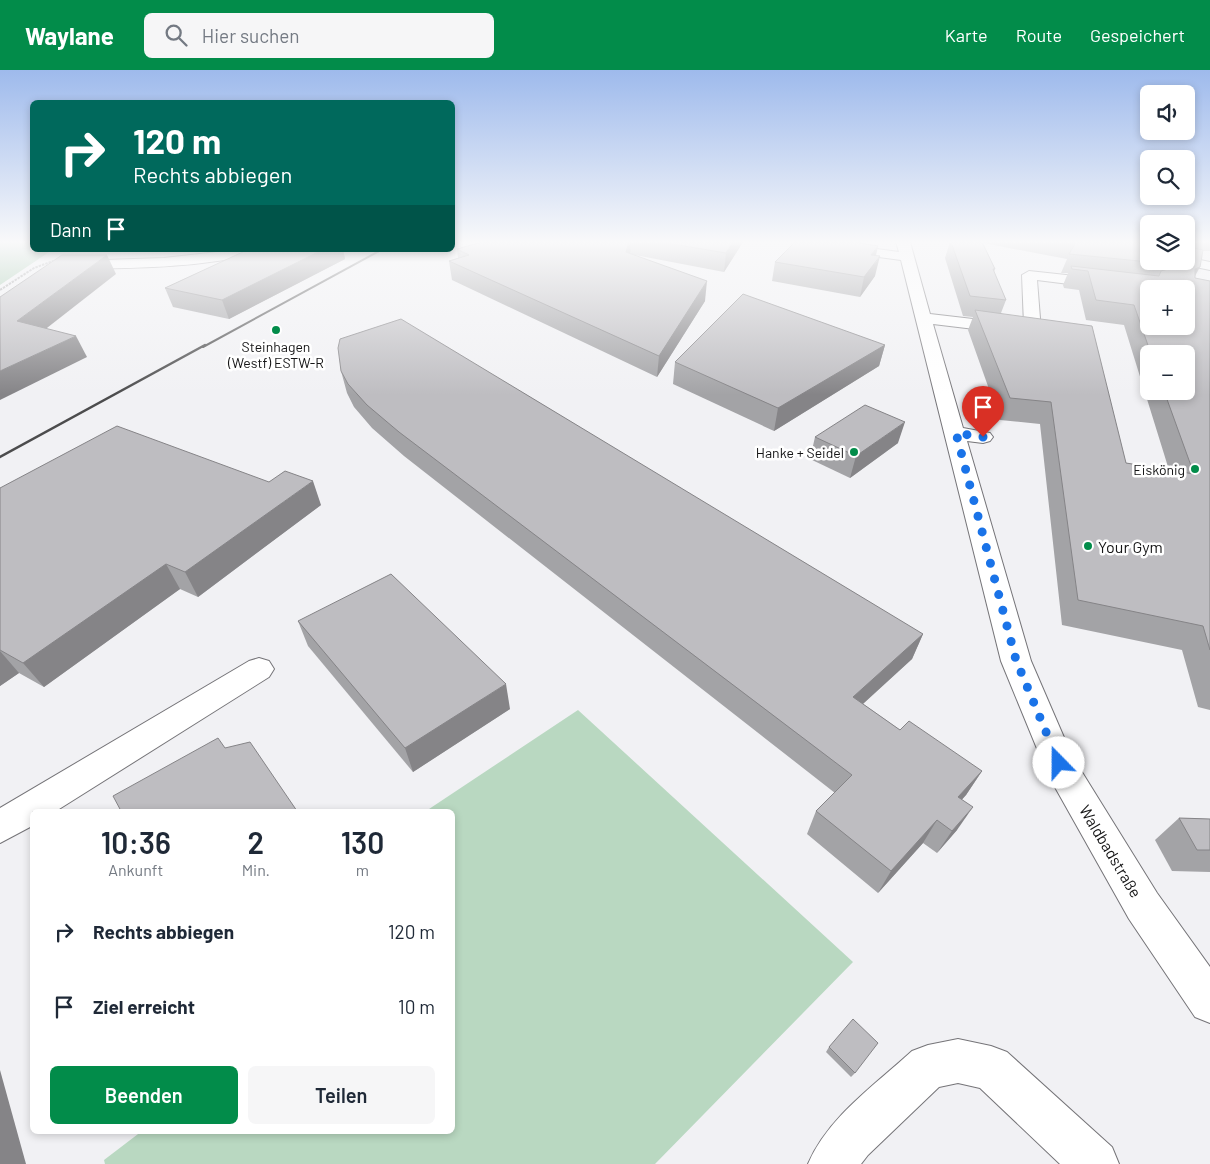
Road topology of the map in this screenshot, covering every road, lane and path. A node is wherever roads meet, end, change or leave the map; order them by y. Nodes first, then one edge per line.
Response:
1 (917, 293) edge
2 (1030, 293) edge
3 (924, 318) junction
4 (956, 433) junction
5 (983, 437) dead end
6 (259, 669) dead end
7 (0, 827) edge
8 (1210, 1002) edge
9 (832, 1164) edge
10 (1094, 1164) edge

1 - 3 street, Waldbadstraße
2 - 3 street
3 - 4 street, Waldbadstraße
4 - 5 street
4 - 8 street, Waldbadstraße
6 - 7 street
9 - 10 street

